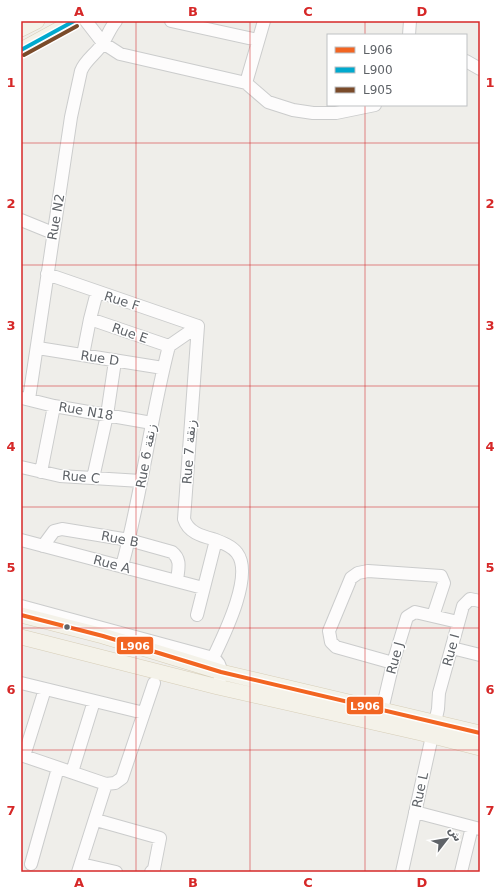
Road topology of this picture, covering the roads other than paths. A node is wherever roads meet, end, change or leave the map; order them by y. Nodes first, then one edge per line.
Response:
1 (37, 21) edge
2 (74, 21) edge
3 (86, 21) edge
4 (116, 21) edge
5 (171, 21) edge
6 (264, 21) edge
7 (410, 21) edge
8 (21, 29) edge
9 (409, 34) edge
10 (258, 40) junction
11 (103, 43) junction
12 (21, 50) edge
13 (467, 62) edge
14 (480, 69) edge
15 (246, 83) junction
16 (370, 106) edge
17 (21, 220) edge
18 (53, 233) junction
19 (47, 274) junction
20 (97, 292) junction
21 (90, 319) junction
22 (198, 326) junction
23 (169, 346) junction
24 (38, 348) junction
25 (83, 355) junction
26 (115, 361) junction
27 (163, 368) junction
28 (25, 398) edge
29 (54, 406) junction
30 (107, 415) junction
31 (152, 423) junction
32 (21, 467) edge
33 (41, 472) junction
34 (93, 478) junction
35 (141, 482) junction
36 (21, 540) edge
37 (129, 540) junction
38 (216, 540) junction
39 (43, 546) junction
40 (122, 566) junction
41 (176, 581) junction
42 (203, 588) junction
43 (477, 600) edge
44 (21, 606) edge
45 (21, 615) edge
46 (197, 615) dead end
47 (42, 616) junction
48 (434, 616) junction
49 (458, 622) junction
50 (105, 632) junction
51 (21, 636) edge
52 (452, 648) junction
53 (480, 656) edge
54 (213, 658) junction
55 (393, 663) junction
56 (220, 680) junction
57 (21, 683) edge
58 (154, 683) dead end
59 (45, 689) junction
60 (94, 702) junction
61 (382, 710) junction
62 (144, 713) junction
63 (435, 722) junction
64 (480, 733) edge
65 (480, 748) edge
66 (22, 755) edge
67 (58, 768) junction
68 (72, 772) junction
69 (106, 784) junction
70 (415, 812) junction
71 (96, 820) junction
72 (476, 828) edge
73 (31, 864) dead end
74 (80, 868) edge
75 (116, 872) edge
76 (151, 872) edge
77 (402, 872) edge
78 (461, 872) edge

1 - 8 main road
2 - 12 main road
3 - 11 street
4 - 11 street, Rue N2
5 - 10 street
6 - 10 street
7 - 9 street
10 - 15 street
11 - 15 street
11 - 18 street, Rue N2
13 - 14 street
15 - 16 street
17 - 18 street
18 - 19 street, Rue N2
19 - 20 street, Rue F
19 - 24 street, Rue N2
20 - 21 street
20 - 22 street, Rue F
21 - 23 street, Rue E
21 - 25 street
22 - 23 street
22 - 38 street, Rue 7 زنقة
23 - 27 street, Rue 6 زنقة
24 - 25 street, Rue D
24 - 28 street, Rue N2
25 - 26 street, Rue D
26 - 27 street, Rue D
26 - 30 street
27 - 31 street, Rue 6 زنقة
28 - 29 street, Rue N18
29 - 30 street, Rue N18
29 - 33 street
30 - 31 street, Rue N18
30 - 34 street
31 - 35 street, Rue 6 زنقة
32 - 33 street, Rue C
33 - 34 street, Rue C
34 - 35 street, Rue C
35 - 37 street, Rue 6 زنقة
36 - 39 street, Rue A
37 - 39 street, Rue B
37 - 40 street, Rue 6 زنقة
37 - 41 street, Rue B
38 - 42 street
38 - 54 street, Rue 7 زنقة
39 - 40 street, Rue A
40 - 41 street, Rue A
41 - 42 street, Rue A
42 - 46 street
43 - 49 street, Rue I
44 - 47 street
45 - 47 main road
47 - 50 main road
48 - 49 street
48 - 55 street, Rue J
48 - 55 street
49 - 52 street, Rue I
50 - 54 street
50 - 56 main road
51 - 56 main road
52 - 53 street
52 - 63 street, Rue I
54 - 56 street
55 - 61 street, Rue J
56 - 61 main road
56 - 63 main road
57 - 59 street
58 - 62 street
59 - 60 street
59 - 66 street
60 - 62 street
60 - 68 street
61 - 63 main road
62 - 69 street
63 - 64 main road
63 - 65 main road
63 - 70 street, Rue L
66 - 67 street
67 - 68 street
67 - 73 street
68 - 69 street
69 - 71 street
70 - 72 street
70 - 77 street, Rue L
71 - 74 street
71 - 76 street
72 - 78 street
74 - 75 street

